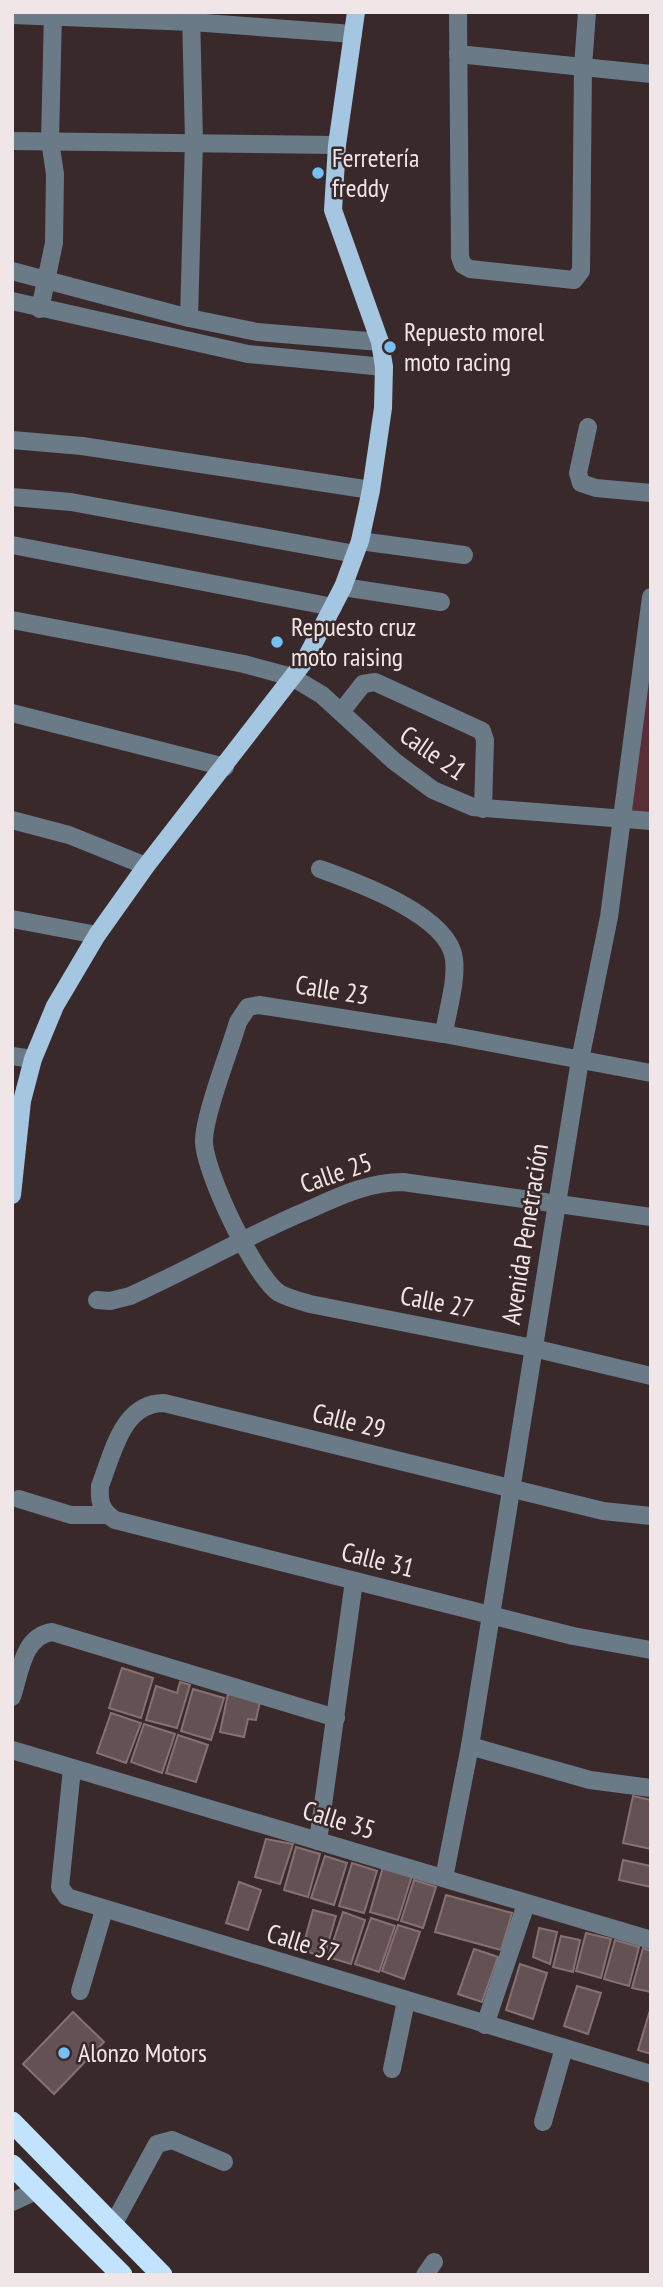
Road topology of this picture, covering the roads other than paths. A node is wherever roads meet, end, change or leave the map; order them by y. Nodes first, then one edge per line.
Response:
1 (356, 12) edge
2 (458, 12) edge
3 (587, 12) edge
4 (53, 14) edge
5 (12, 15) edge
6 (192, 17) edge
7 (353, 34) junction
8 (458, 54) junction
9 (583, 67) junction
10 (651, 74) edge
11 (12, 141) edge
12 (50, 141) junction
13 (194, 141) junction
14 (337, 145) junction
15 (12, 271) edge
16 (47, 279) junction
17 (12, 302) edge
18 (40, 309) junction
19 (189, 317) junction
20 (380, 342) junction
21 (384, 367) junction
22 (588, 427) dead end
23 (12, 440) edge
24 (371, 490) junction
25 (651, 493) edge
26 (12, 498) edge
27 (12, 545) edge
28 (357, 547) junction
29 (464, 555) dead end
30 (343, 587) junction
31 (651, 597) edge
32 (441, 602) dead end
33 (333, 607) junction
34 (12, 620) edge
35 (292, 677) junction
36 (341, 712) junction
37 (12, 713) edge
38 (225, 766) junction
39 (483, 809) junction
40 (624, 818) junction
41 (12, 820) edge
42 (651, 821) edge
43 (146, 866) junction
44 (320, 869) dead end
45 (12, 919) edge
46 (97, 936) junction
47 (444, 1034) junction
48 (12, 1056) edge
49 (33, 1059) junction
50 (580, 1060) junction
51 (651, 1073) edge
52 (15, 1150) edge
53 (12, 1195) edge
54 (557, 1206) junction
55 (651, 1217) edge
56 (242, 1238) junction
57 (97, 1300) dead end
58 (533, 1348) junction
59 (651, 1376) edge
60 (511, 1488) junction
61 (19, 1499) dead end
62 (104, 1510) junction
63 (651, 1516) edge
64 (354, 1581) junction
65 (490, 1614) junction
66 (651, 1650) edge
67 (12, 1697) edge
68 (336, 1718) junction
69 (470, 1746) junction
70 (12, 1750) edge
71 (72, 1769) junction
72 (651, 1788) edge
73 (318, 1841) junction
74 (444, 1878) junction
75 (526, 1904) junction
76 (104, 1910) junction
77 (651, 1940) edge
78 (80, 1991) dead end
79 (406, 2001) junction
80 (485, 2025) junction
81 (564, 2049) junction
82 (392, 2069) dead end
83 (651, 2074) edge
84 (12, 2122) edge
85 (543, 2122) dead end
86 (223, 2162) dead end
87 (12, 2165) edge
88 (38, 2190) junction
89 (12, 2202) edge
90 (113, 2225) junction
91 (119, 2274) edge
92 (162, 2275) edge

1 - 7 main road
2 - 8 street
3 - 9 street
4 - 5 street
4 - 6 street
4 - 12 street
6 - 7 street
6 - 13 street
7 - 14 main road
8 - 9 street
8 - 9 street
9 - 10 street
11 - 12 street
12 - 13 street
12 - 16 street
13 - 14 street
13 - 19 street
14 - 20 main road
15 - 16 street
16 - 18 street
16 - 19 street
17 - 18 street
18 - 21 street
19 - 20 street
20 - 21 main road
21 - 24 main road
22 - 25 street
23 - 24 street
24 - 28 main road
26 - 28 street
27 - 33 street
28 - 29 street
28 - 30 main road
30 - 32 street
30 - 33 main road
31 - 40 street, Avenida Penetración
33 - 35 main road
34 - 35 street, Calle 21
35 - 36 street, Calle 21
35 - 38 main road
36 - 39 street, Calle 21
36 - 39 street
37 - 38 street
38 - 43 main road
39 - 40 street, Calle 21
40 - 42 street, Calle 21
40 - 50 street, Avenida Penetración
41 - 43 street
43 - 46 main road
44 - 47 street
45 - 46 street
46 - 49 main road
47 - 50 street, Calle 23
47 - 56 street, Calle 23
48 - 49 street
49 - 52 main road
50 - 51 street, Calle 23
50 - 54 street, Avenida Penetración
52 - 53 main road
54 - 55 street, Calle 25
54 - 56 street, Calle 25
54 - 58 street, Avenida Penetración
56 - 57 street, Calle 25
56 - 58 street, Calle 27
58 - 59 street, Calle 27
58 - 60 street, Avenida Penetración
60 - 62 street, Calle 29
60 - 63 street, Calle 29
60 - 65 street, Avenida Penetración
61 - 62 street, Calle 31
62 - 64 street, Calle 31
64 - 65 street, Calle 31
64 - 68 street
65 - 66 street, Calle 31
65 - 69 street, Avenida Penetración
67 - 68 street
68 - 73 street
69 - 72 street
69 - 74 street, Avenida Penetración
70 - 71 street, Calle 35
71 - 73 street, Calle 35
71 - 76 street, Calle 37
73 - 74 street, Calle 35
74 - 75 street, Calle 35
75 - 77 street, Calle 35
75 - 80 street
76 - 78 street
76 - 79 street, Calle 37
79 - 80 street, Calle 37
79 - 82 street
80 - 81 street, Calle 37
81 - 83 street, Calle 37
81 - 85 street
84 - 90 highway
86 - 90 street
87 - 88 highway
88 - 89 street
88 - 91 highway
90 - 92 highway

